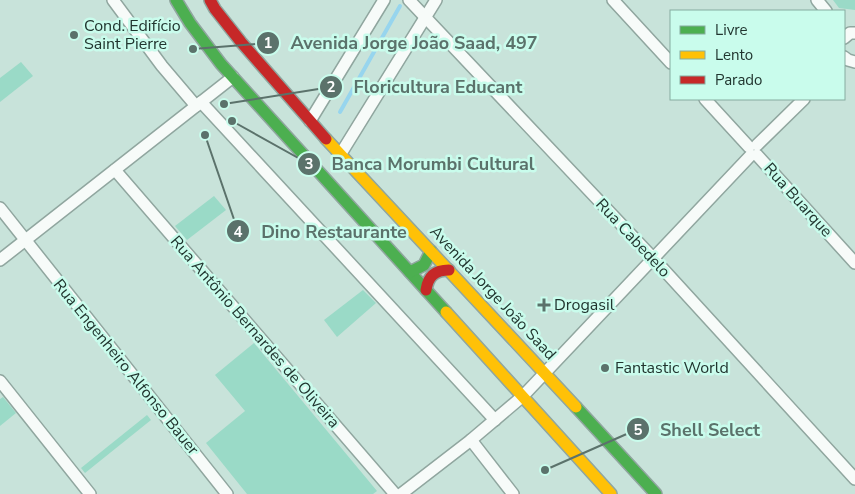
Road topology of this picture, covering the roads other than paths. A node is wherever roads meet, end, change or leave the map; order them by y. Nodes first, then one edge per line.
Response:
1 (113, 0) edge
2 (176, 0) edge
3 (384, 0) edge
4 (408, 0) edge
5 (436, 0) edge
6 (612, 0) edge
7 (817, 0) edge
8 (215, 3) edge
9 (825, 10) edge
10 (425, 19) junction
11 (670, 62) edge
12 (233, 77) junction
13 (706, 100) edge
14 (803, 100) edge
15 (198, 104) junction
16 (310, 121) junction
17 (754, 150) junction
18 (340, 155) junction
19 (115, 170) junction
20 (0, 208) edge
21 (25, 241) junction
22 (431, 251) junction
23 (653, 258) junction
24 (0, 260) edge
25 (855, 263) edge
26 (449, 270) junction
27 (410, 272) junction
28 (426, 290) junction
29 (545, 373) junction
30 (0, 381) edge
31 (523, 396) junction
32 (495, 420) junction
33 (471, 440) junction
34 (855, 479) edge
35 (90, 494) edge
36 (227, 494) edge
37 (395, 494) edge
38 (401, 494) edge
39 (513, 494) edge
40 (611, 494) edge
41 (656, 494) edge

1 - 15 street
2 - 12 main road
3 - 16 street
4 - 10 street, Rua Cabedelo
5 - 10 street
6 - 11 street
7 - 9 street
8 - 16 main road, Avenida Jorge João Saad
10 - 18 street
10 - 23 street, Rua Cabedelo
12 - 15 street
12 - 27 main road
13 - 17 street, Rua Buarque
14 - 17 street
15 - 19 street
15 - 32 street
16 - 18 main road, Avenida Jorge João Saad
17 - 23 street
17 - 25 street, Rua Buarque
18 - 22 main road, Avenida Jorge João Saad
19 - 21 street
19 - 37 street, Rua Antônio Bernardes de Oliveira
20 - 21 street, Rua Engenheiro Alfonso Bauer
21 - 24 street
21 - 36 street, Rua Engenheiro Alfonso Bauer
22 - 26 main road, Avenida Jorge João Saad
22 - 27 main road
23 - 29 street
23 - 34 street, Rua Cabedelo
26 - 28 main road
26 - 29 main road, Avenida Jorge João Saad
27 - 28 main road
28 - 31 main road
29 - 31 street
29 - 41 main road, Avenida Jorge João Saad
30 - 35 street
31 - 32 street
31 - 40 main road
32 - 33 street
33 - 38 street
33 - 39 street

